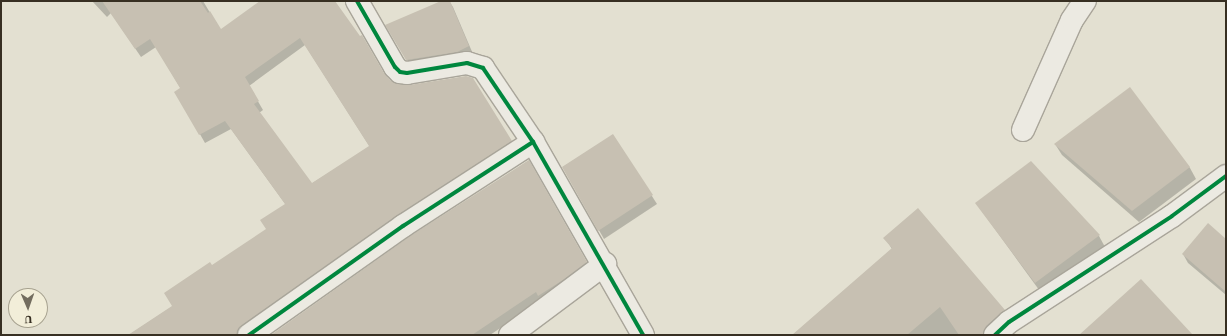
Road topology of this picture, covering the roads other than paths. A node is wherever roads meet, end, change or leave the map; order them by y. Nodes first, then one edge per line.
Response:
1 (356, 1) edge
2 (1085, 1) edge
3 (1022, 130) dead end
4 (534, 142) junction
5 (1226, 176) edge
6 (605, 264) junction
7 (249, 335) edge
8 (510, 335) edge
9 (643, 335) edge
10 (995, 335) edge

1 - 4 street
2 - 3 street
4 - 6 street
4 - 7 street
5 - 10 street
6 - 8 street
6 - 9 street

